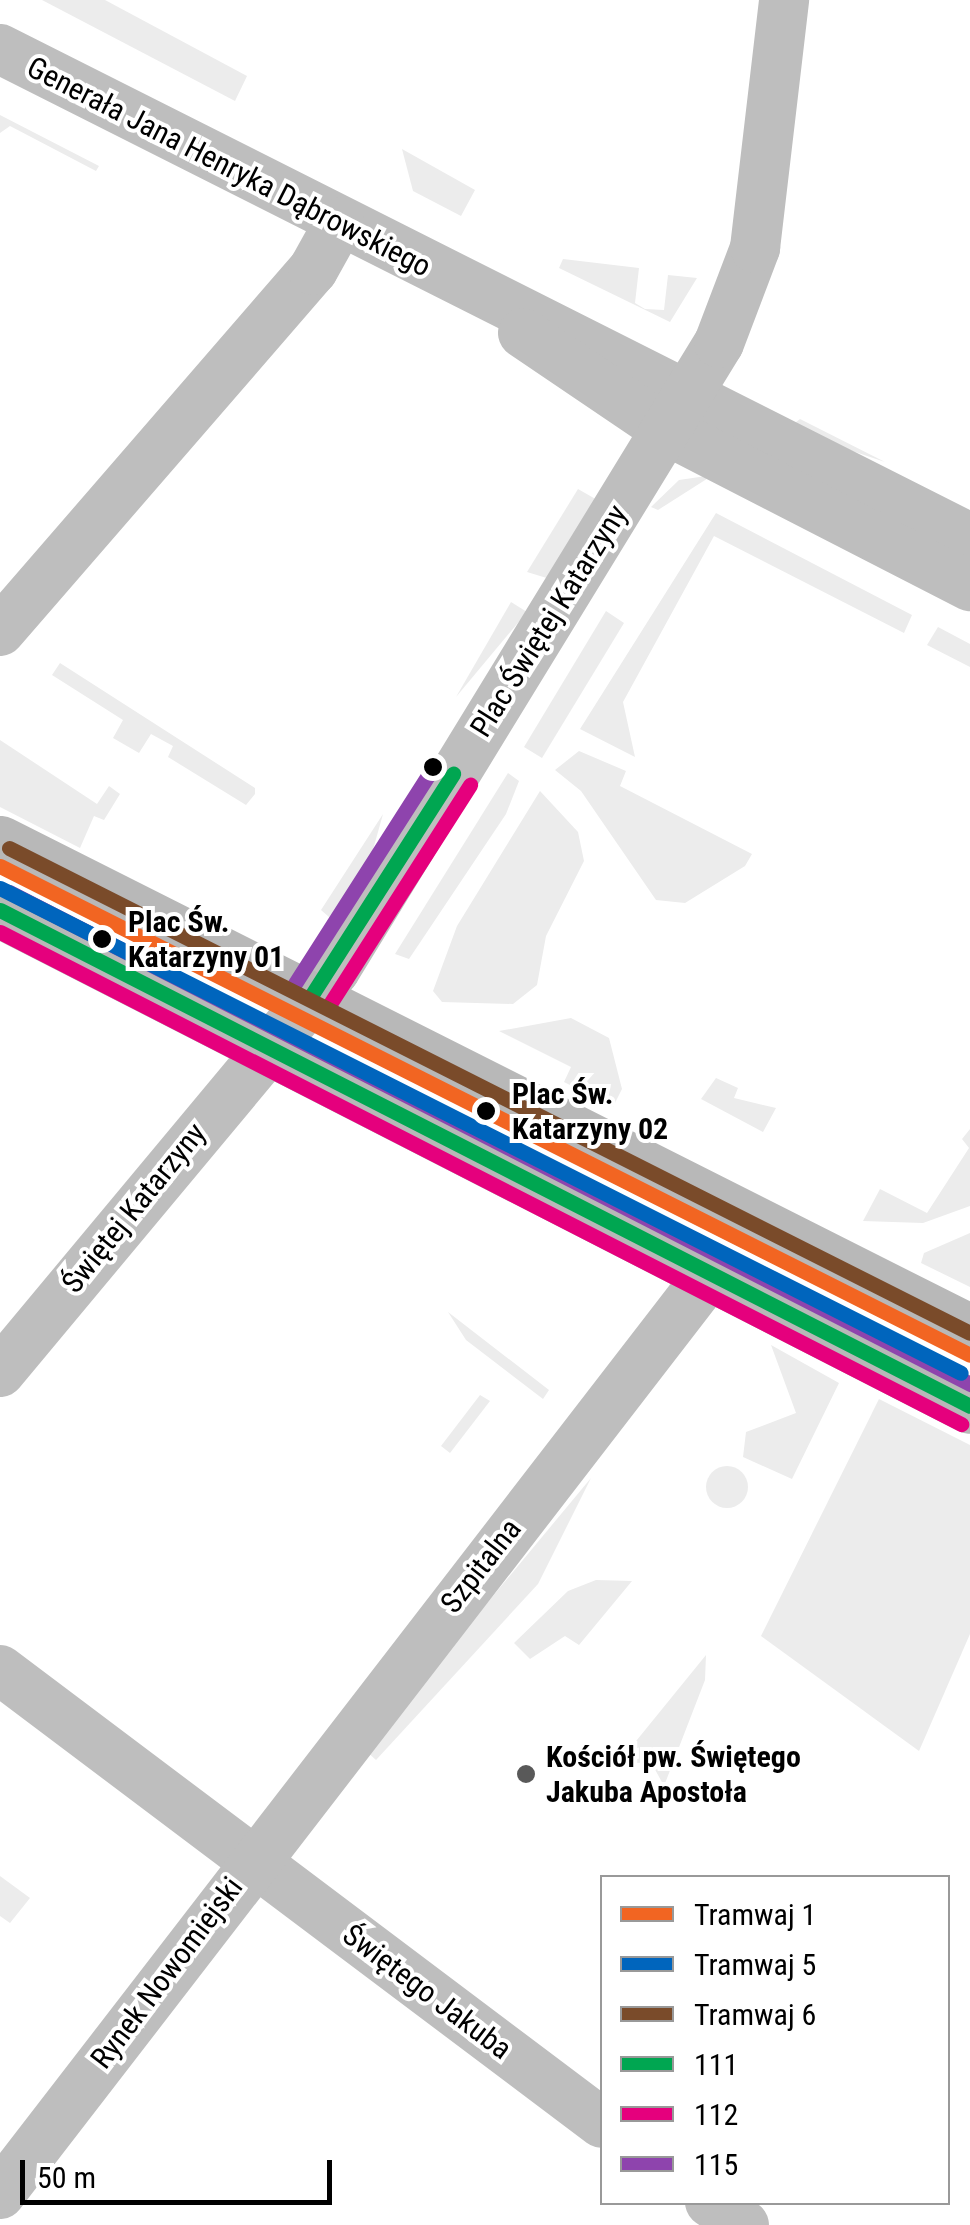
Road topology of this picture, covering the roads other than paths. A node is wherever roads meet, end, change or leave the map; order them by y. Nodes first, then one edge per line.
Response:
1 (784, 0) edge
2 (0, 50) edge
3 (339, 223) junction
4 (678, 411) junction
5 (970, 538) edge
6 (970, 586) edge
7 (0, 631) edge
8 (0, 843) edge
9 (0, 910) edge
10 (311, 996) junction
11 (268, 1044) junction
12 (712, 1271) junction
13 (970, 1332) edge
14 (0, 1372) edge
15 (970, 1406) edge
16 (0, 1670) edge
17 (251, 1862) junction
18 (600, 2122) edge
19 (0, 2194) edge
20 (695, 2205) edge
21 (714, 2205) edge
22 (678, 2225) edge
23 (744, 2225) edge

1 - 4 street, Plac Świętej Katarzyny
2 - 3 street, Generała Jana Henryka Dąbrowskiego
3 - 4 street, Generała Jana Henryka Dąbrowskiego
3 - 7 street
4 - 5 street
4 - 6 street
4 - 10 street, Plac Świętej Katarzyny
8 - 10 street
9 - 11 street
10 - 11 street, Plac Świętej Katarzyny
10 - 13 street
11 - 12 street
11 - 14 street, Świętej Katarzyny
12 - 15 street
12 - 17 street, Szpitalna
16 - 17 street, Rynek Nowomiejski
17 - 18 street, Świętego Jakuba
17 - 19 street, Rynek Nowomiejski
20 - 22 street
21 - 23 street

